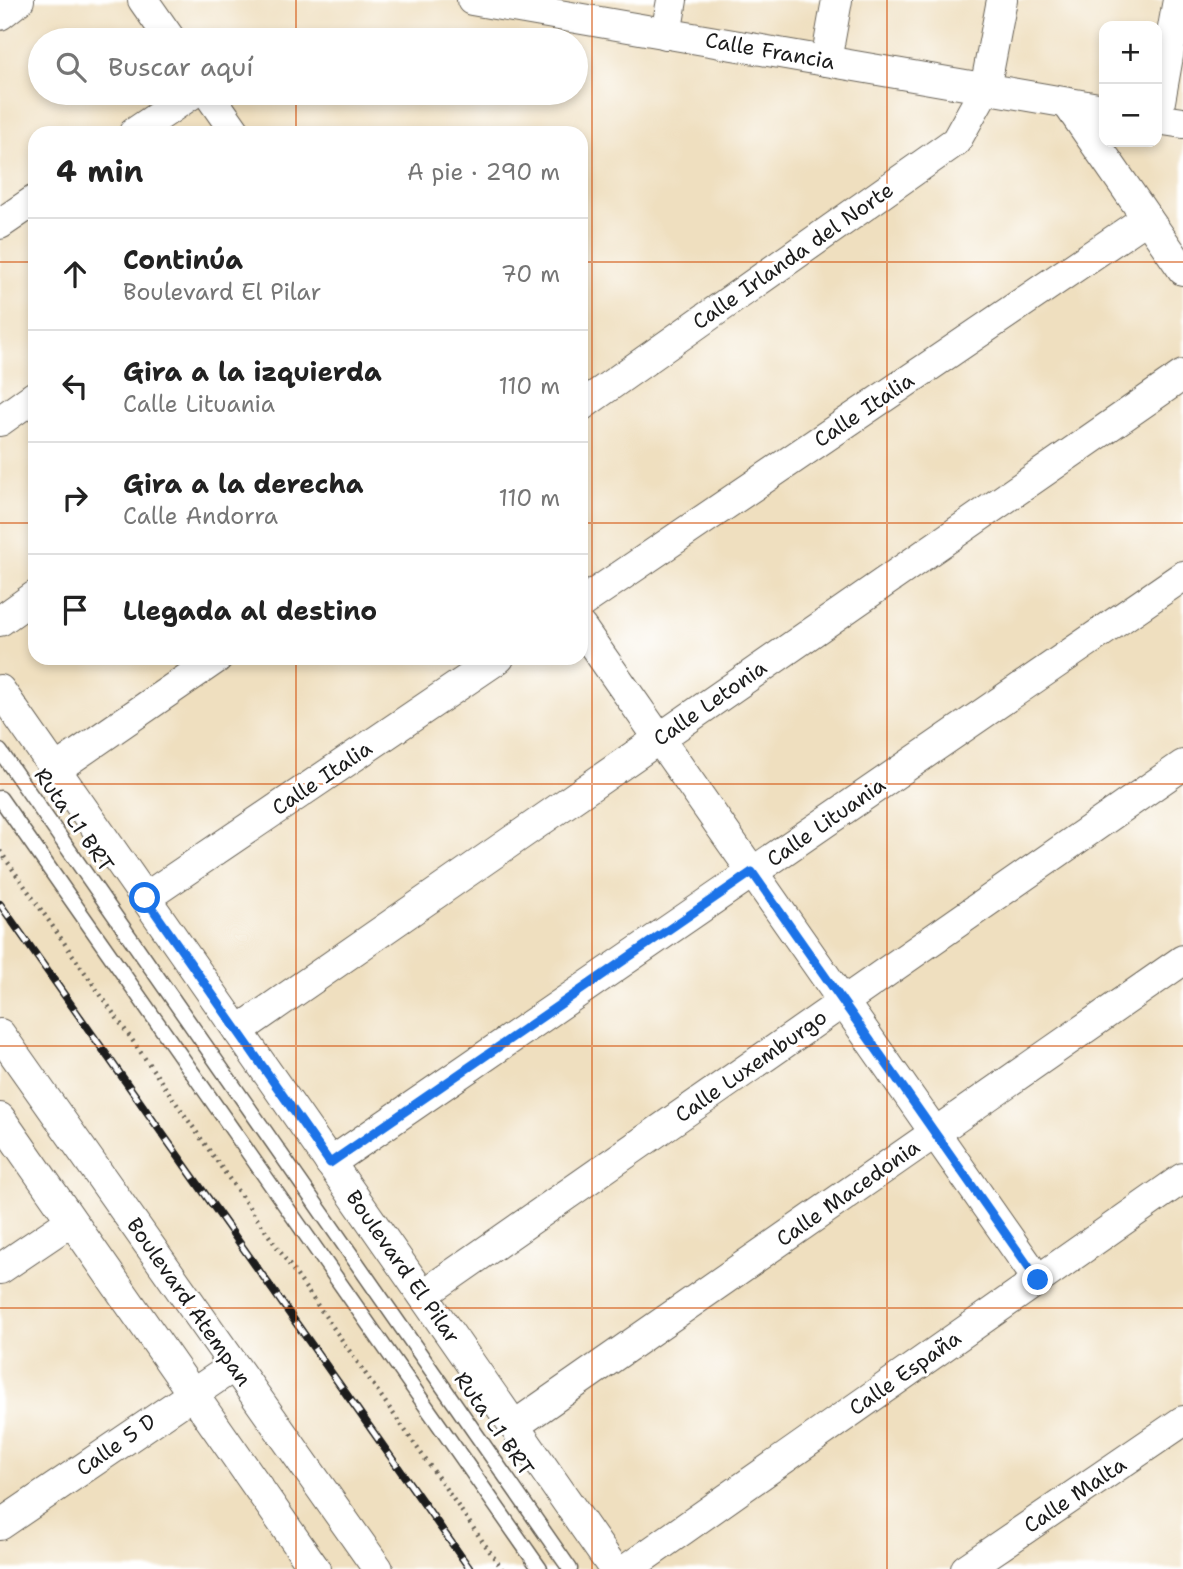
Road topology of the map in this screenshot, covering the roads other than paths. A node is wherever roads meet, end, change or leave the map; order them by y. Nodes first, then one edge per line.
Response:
1 (19, 0) edge
2 (143, 0) edge
3 (472, 0) edge
4 (672, 0) edge
5 (837, 0) edge
6 (1002, 0) edge
7 (1178, 0) edge
8 (513, 3) edge
9 (0, 15) edge
10 (163, 28) edge
11 (666, 34) junction
12 (826, 61) junction
13 (985, 89) junction
14 (1162, 90) edge
15 (1068, 103) junction
16 (175, 105) edge
17 (216, 105) edge
18 (1099, 109) edge
19 (1162, 119) edge
20 (1183, 123) edge
21 (144, 126) edge
22 (231, 126) edge
23 (28, 205) edge
24 (1147, 218) junction
25 (0, 224) edge
26 (1183, 270) edge
27 (1183, 375) edge
28 (28, 401) edge
29 (588, 401) edge
30 (0, 421) edge
31 (1183, 576) edge
32 (588, 598) edge
33 (28, 601) edge
34 (0, 621) edge
35 (588, 637) edge
36 (207, 665) edge
37 (489, 665) edge
38 (0, 690) edge
39 (659, 738) junction
40 (0, 751) edge
41 (1183, 765) edge
42 (55, 769) junction
43 (0, 798) edge
44 (752, 872) junction
45 (145, 898) junction
46 (1183, 960) edge
47 (843, 1002) junction
48 (238, 1031) junction
49 (0, 1034) edge
50 (0, 1118) edge
51 (935, 1133) junction
52 (330, 1163) junction
53 (1183, 1178) edge
54 (71, 1221) junction
55 (0, 1269) edge
56 (1038, 1280) junction
57 (423, 1295) junction
58 (233, 1366) junction
59 (193, 1392) junction
60 (1183, 1421) edge
61 (514, 1426) junction
62 (0, 1525) edge
63 (315, 1569) edge
64 (377, 1569) edge
65 (540, 1569) edge
66 (570, 1569) edge
67 (614, 1569) edge
68 (627, 1569) edge
69 (966, 1569) edge

1 - 9 street
2 - 10 street
3 - 8 street, Calle Francia
4 - 11 street
5 - 12 street
6 - 13 street, Calle Irlanda del Norte
7 - 14 street
8 - 11 street, Calle Francia
11 - 12 street, Calle Francia
12 - 13 street, Calle Francia
13 - 15 street, Calle Francia
13 - 29 street, Calle Irlanda del Norte
15 - 18 street, Calle Francia
15 - 24 street
16 - 21 street
17 - 22 street
19 - 20 street
23 - 25 street
24 - 26 street
24 - 32 street, Calle Italia
27 - 39 street, Calle Letonia
28 - 30 street
31 - 44 street, Calle Lituania
33 - 34 street
35 - 39 street
36 - 42 street
37 - 45 street, Calle Italia
38 - 42 street, Boulevard El Pilar
39 - 44 street
39 - 48 street, Calle Letonia
40 - 66 lane, Ruta L1 BRT
41 - 47 street, Calle Luxemburgo
42 - 45 street, Boulevard El Pilar
43 - 65 lane
44 - 47 street
44 - 52 street, Calle Lituania
45 - 48 street, Boulevard El Pilar
46 - 51 street, Calle Macedonia
47 - 51 street
47 - 57 street, Calle Luxemburgo
48 - 52 street, Boulevard El Pilar
49 - 58 street, Boulevard Atempan
50 - 54 street
51 - 56 street
51 - 61 street, Calle Macedonia
52 - 57 street, Boulevard El Pilar
53 - 56 street, Calle España
54 - 55 street
54 - 59 street
56 - 68 street, Calle España
57 - 61 street, Boulevard El Pilar
58 - 59 street, Calle 5 D
58 - 64 street, Boulevard Atempan
59 - 62 street, Calle 5 D
59 - 63 street
60 - 69 street, Calle Malta
61 - 67 street, Boulevard El Pilar

